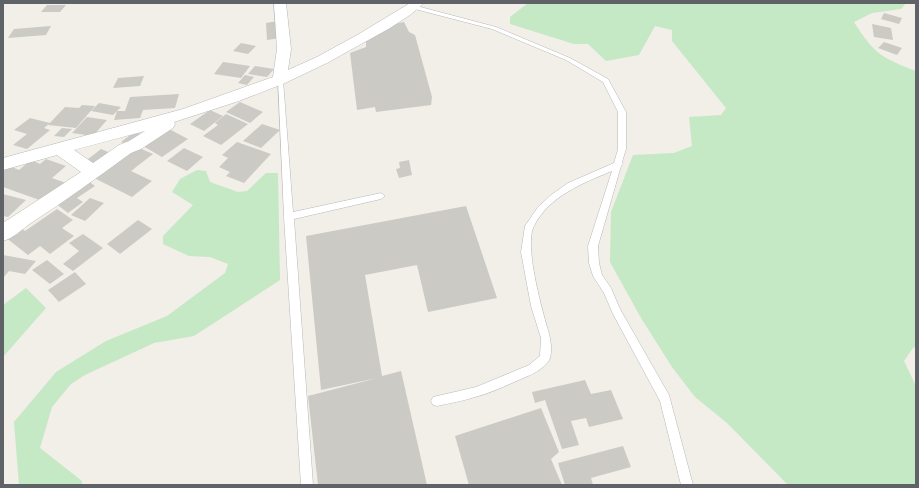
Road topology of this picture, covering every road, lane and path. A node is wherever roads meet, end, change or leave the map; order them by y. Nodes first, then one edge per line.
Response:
1 (280, 3) edge
2 (416, 5) edge
3 (280, 80) junction
4 (182, 114) junction
5 (59, 148) junction
6 (3, 164) edge
7 (619, 164) junction
8 (93, 172) junction
9 (381, 196) dead end
10 (288, 217) junction
11 (3, 234) edge
12 (437, 401) dead end
13 (307, 485) edge
14 (687, 485) edge

1 - 3 street
2 - 3 street
2 - 7 lane
3 - 4 street
3 - 10 lane
4 - 5 street
4 - 8 street
5 - 6 street
5 - 8 street
7 - 12 lane
7 - 14 lane
8 - 11 street
9 - 10 lane
10 - 13 lane

